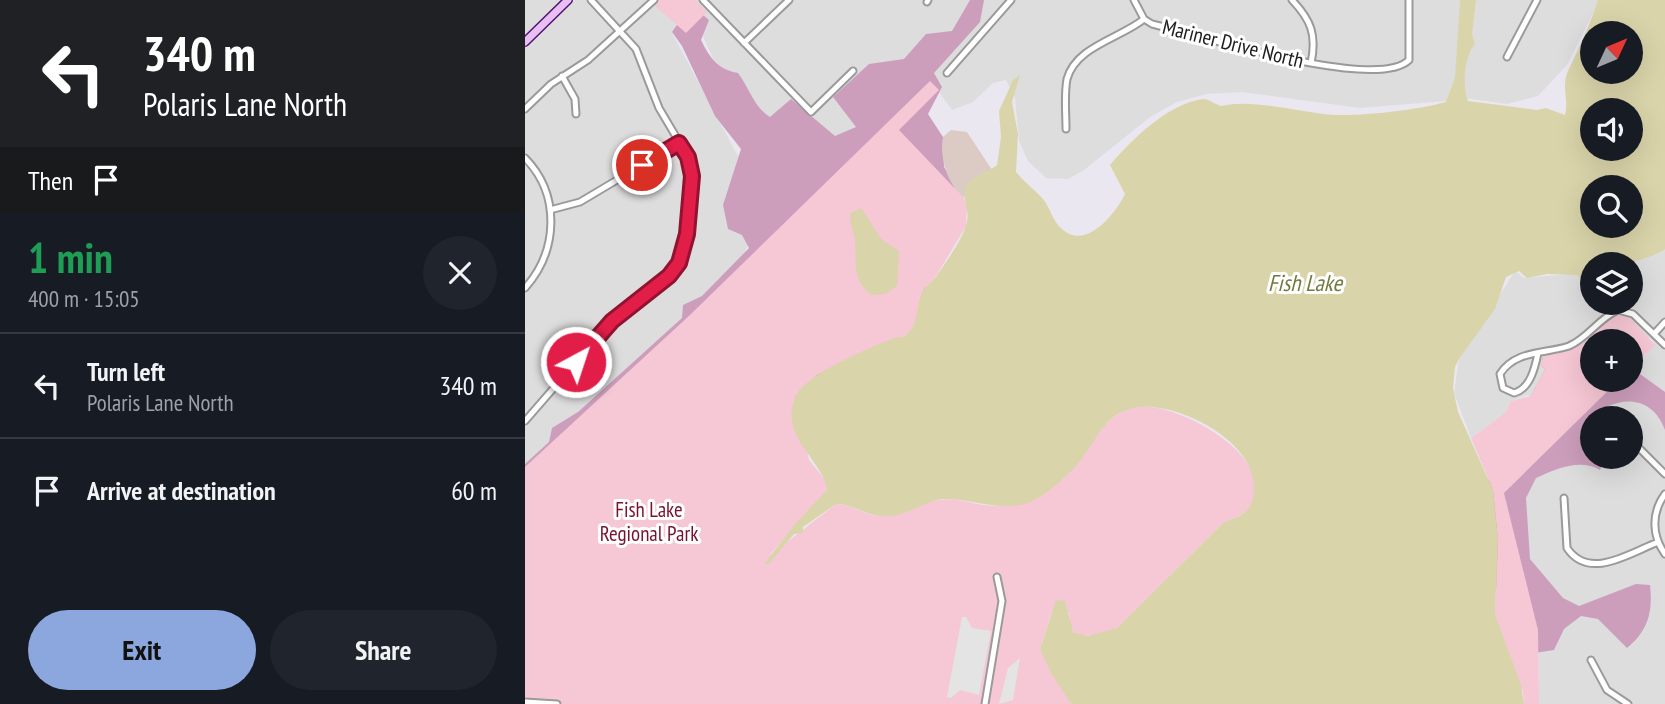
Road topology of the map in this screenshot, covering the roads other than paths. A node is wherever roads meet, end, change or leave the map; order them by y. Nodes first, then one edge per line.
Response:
1 (568, 0) edge
2 (591, 0) edge
3 (654, 0) edge
4 (703, 0) edge
5 (789, 0) edge
6 (1011, 0) edge
7 (1134, 0) edge
8 (1292, 0) edge
9 (1409, 0) edge
10 (1538, 0) edge
11 (1144, 19) junction
12 (621, 31) junction
13 (525, 42) edge
14 (744, 43) junction
15 (1507, 57) dead end
16 (1311, 62) junction
17 (853, 71) dead end
18 (947, 73) dead end
19 (562, 76) junction
20 (525, 108) edge
21 (576, 114) dead end
22 (1066, 129) dead end
23 (679, 143) junction
24 (525, 158) edge
25 (550, 210) junction
26 (525, 288) edge
27 (1665, 322) edge
28 (1654, 334) junction
29 (1665, 345) edge
30 (1538, 353) junction
31 (525, 421) edge
32 (1643, 452) edge
33 (1665, 474) edge
34 (1665, 494) edge
35 (1564, 498) dead end
36 (1658, 542) junction
37 (1665, 554) edge
38 (997, 577) dead end
39 (1591, 660) dead end
40 (525, 702) edge
41 (557, 704) edge
42 (985, 704) edge
43 (1628, 704) edge

1 - 13 street
2 - 12 street
3 - 12 street
4 - 14 street
5 - 14 street
6 - 18 street
7 - 11 street
8 - 16 street
9 - 16 street, Mariner Drive North
10 - 15 street
11 - 16 street, Mariner Drive North
11 - 22 street, Mariner Drive North
12 - 19 street
12 - 23 street
14 - 17 street
19 - 20 street
19 - 21 street
23 - 25 street
23 - 31 street
24 - 25 street
25 - 26 street
27 - 28 street
28 - 29 street
28 - 30 street
30 - 30 street
32 - 33 street
34 - 36 street
35 - 36 street
36 - 37 street
38 - 42 street
39 - 43 street
40 - 41 street

